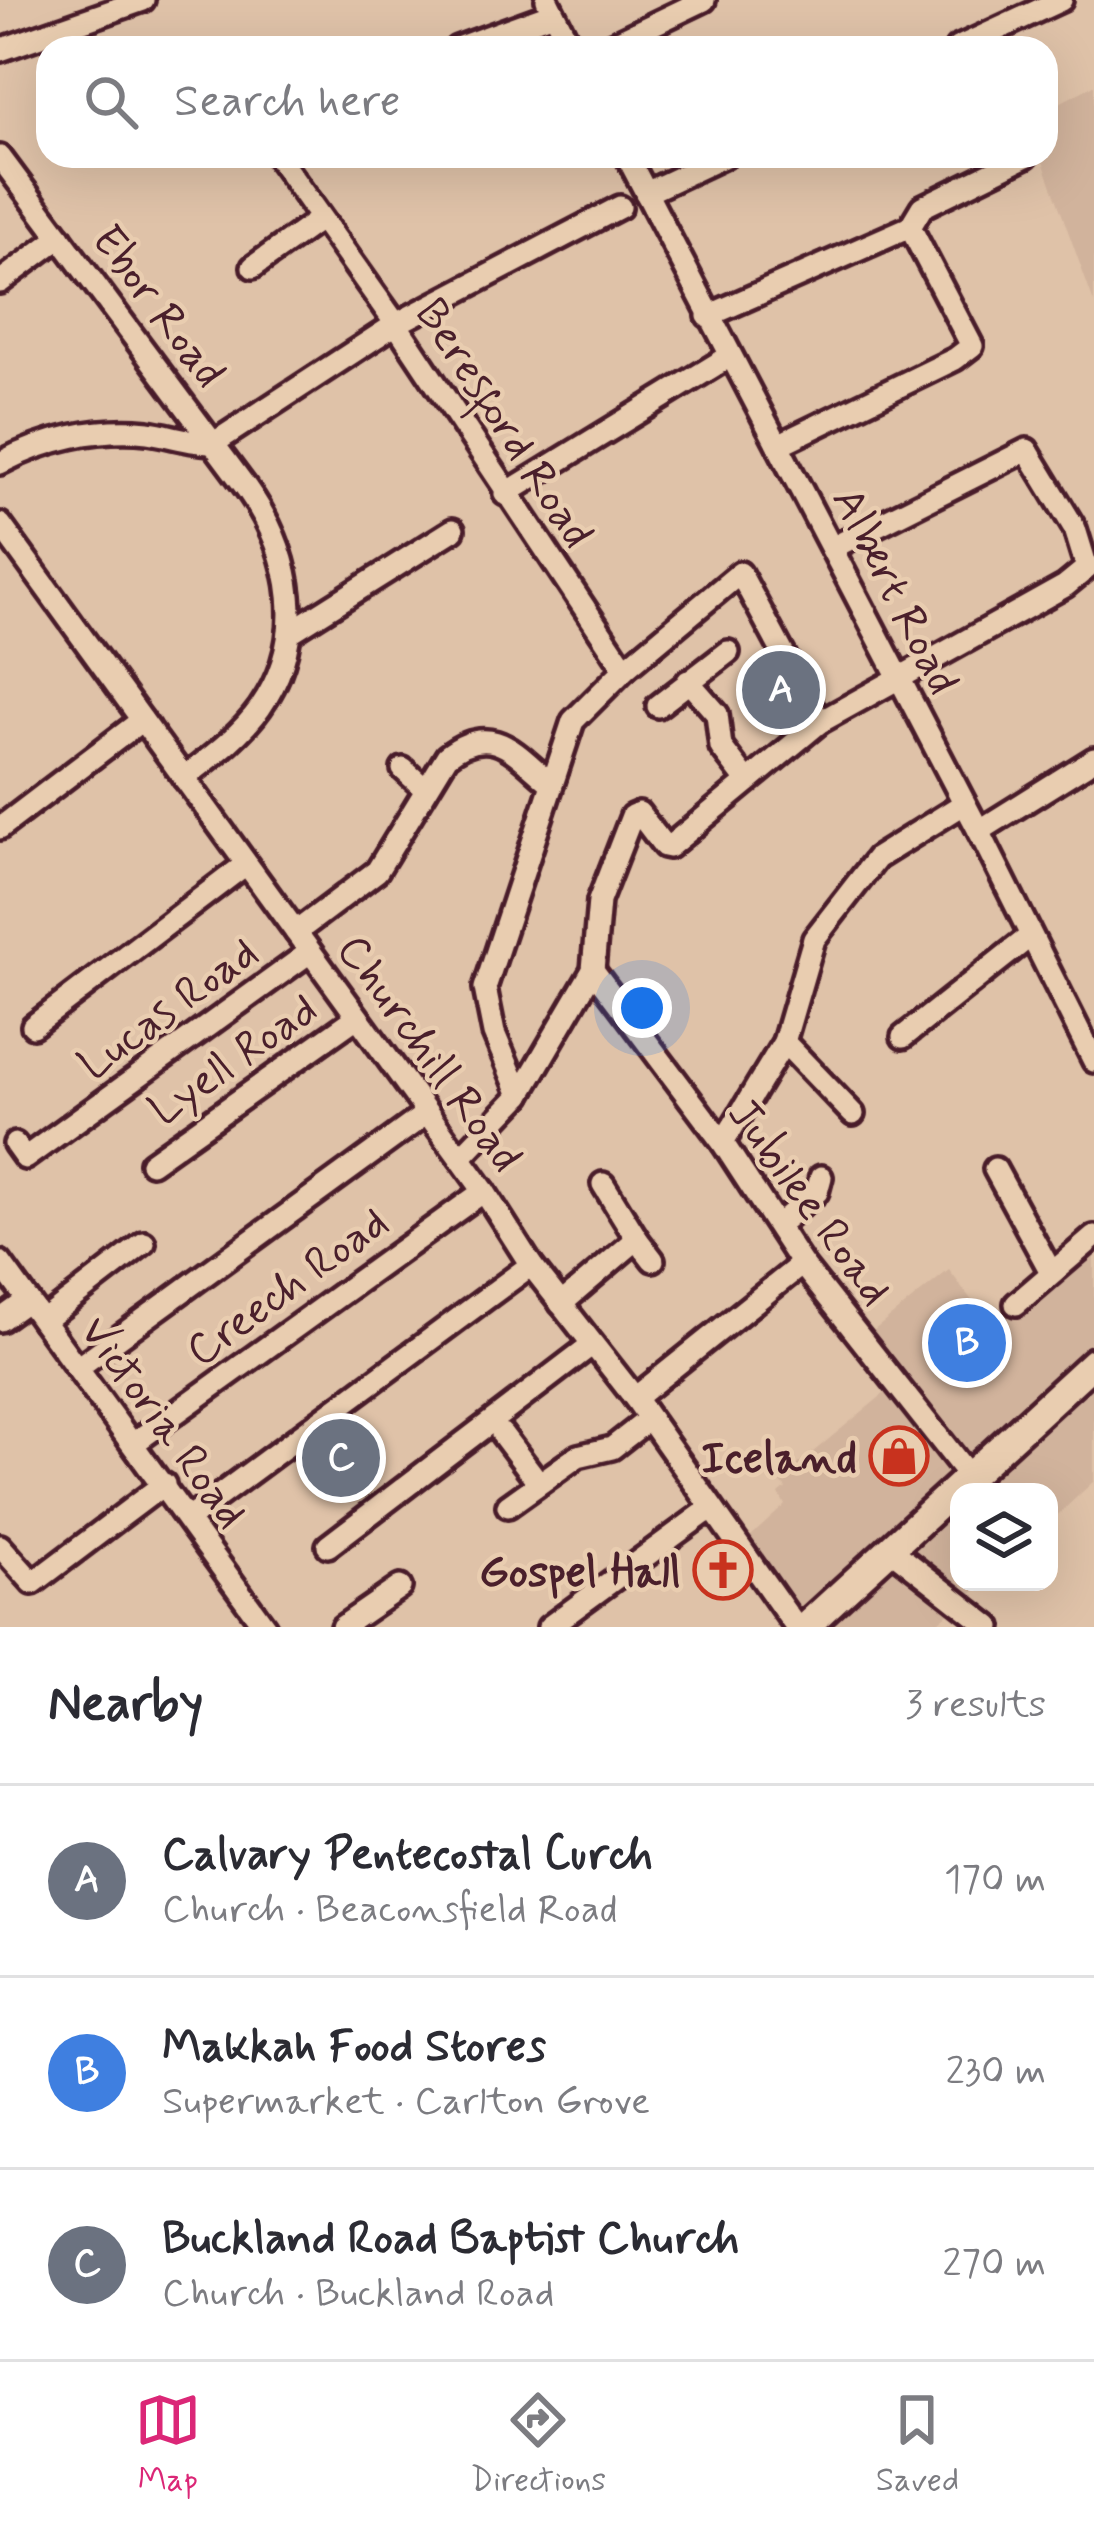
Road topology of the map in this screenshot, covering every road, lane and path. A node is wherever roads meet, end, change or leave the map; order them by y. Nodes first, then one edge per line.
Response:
1 (143, 0) edge
2 (704, 0) edge
3 (1060, 0) edge
4 (550, 6) edge
5 (40, 36) edge
6 (484, 36) edge
7 (565, 36) edge
8 (629, 36) edge
9 (982, 36) edge
10 (36, 37) edge
11 (0, 50) edge
12 (0, 157) edge
13 (285, 168) edge
14 (633, 168) edge
15 (699, 168) edge
16 (1002, 168) edge
17 (646, 193) junction
18 (620, 207) dead end
19 (320, 219) junction
20 (910, 226) junction
21 (60, 237) junction
22 (253, 267) dead end
23 (0, 282) edge
24 (709, 316) junction
25 (396, 324) junction
26 (730, 356) junction
27 (214, 443) junction
28 (778, 445) junction
29 (0, 463) edge
30 (505, 494) junction
31 (0, 524) edge
32 (453, 530) dead end
33 (832, 548) junction
34 (289, 633) junction
35 (728, 652) dead end
36 (625, 669) junction
37 (899, 678) junction
38 (688, 681) junction
39 (658, 706) dead end
40 (142, 720) junction
41 (820, 722) junction
42 (1094, 759) edge
43 (403, 769) dead end
44 (184, 778) junction
45 (747, 781) junction
46 (552, 784) junction
47 (426, 790) junction
48 (962, 805) junction
49 (0, 828) edge
50 (979, 831) junction
51 (246, 864) junction
52 (296, 932) junction
53 (1029, 937) junction
54 (310, 952) junction
55 (592, 970) junction
56 (357, 1017) junction
57 (33, 1026) dead end
58 (903, 1037) dead end
59 (784, 1042) junction
60 (1094, 1061) edge
61 (520, 1095) junction
62 (427, 1113) junction
63 (853, 1114) dead end
64 (723, 1143) junction
65 (15, 1144) dead end
66 (460, 1158) junction
67 (152, 1163) dead end
68 (994, 1169) dead end
69 (821, 1177) dead end
70 (603, 1184) dead end
71 (484, 1191) junction
72 (778, 1225) junction
73 (1094, 1237) edge
74 (637, 1239) junction
75 (144, 1243) dead end
76 (653, 1260) dead end
77 (0, 1262) edge
78 (802, 1264) junction
79 (531, 1265) junction
80 (1051, 1272) junction
81 (28, 1300) junction
82 (561, 1304) junction
83 (1016, 1304) dead end
84 (0, 1320) edge
85 (43, 1321) junction
86 (590, 1346) junction
87 (1094, 1362) edge
88 (77, 1368) junction
89 (635, 1398) junction
90 (650, 1419) junction
91 (502, 1434) dead end
92 (134, 1443) junction
93 (969, 1476) junction
94 (164, 1484) junction
95 (539, 1484) junction
96 (508, 1506) dead end
97 (711, 1508) junction
98 (189, 1518) junction
99 (0, 1546) edge
100 (328, 1546) dead end
101 (899, 1556) junction
102 (393, 1588) dead end
103 (265, 1627) edge
104 (342, 1627) edge
105 (549, 1627) edge
106 (801, 1627) edge
107 (991, 1627) edge

1 - 5 street
2 - 8 street
3 - 9 street
4 - 6 street
4 - 7 street
10 - 11 street
12 - 21 street, Ebor Road
13 - 19 street, Beresford Road
14 - 17 street, Albert Road
15 - 17 street
16 - 20 street
17 - 24 street, Albert Road
18 - 25 street
19 - 22 street
19 - 25 street, Beresford Road
20 - 24 street
20 - 28 street
21 - 23 street
21 - 27 street, Ebor Road
24 - 26 street, Albert Road
25 - 27 street
25 - 30 street, Beresford Road
26 - 28 street, Albert Road
26 - 30 street
27 - 29 street
27 - 34 street, Ebor Road
28 - 33 street, Albert Road
30 - 36 street, Beresford Road
31 - 40 street, Churchill Road
32 - 34 street
33 - 37 street, Albert Road
33 - 37 street
34 - 44 street
35 - 38 street
36 - 41 street
36 - 46 street
37 - 41 street
37 - 48 street, Albert Road
38 - 39 street
38 - 45 street
40 - 44 street, Churchill Road
40 - 49 street
41 - 45 street
42 - 50 street
43 - 47 street
44 - 51 street, Churchill Road
45 - 55 street
46 - 47 street
46 - 61 street
47 - 52 street
48 - 50 street, Albert Road
48 - 59 street
50 - 53 street, Albert Road
51 - 52 street, Churchill Road
51 - 57 street
52 - 54 street, Churchill Road
53 - 58 street
53 - 60 street, Albert Road
54 - 56 street, Churchill Road
54 - 65 street, Lucas Road
55 - 61 street
55 - 64 street, Jubilee Road
56 - 62 street, Churchill Road
56 - 67 street, Lyell Road
59 - 63 street
59 - 64 street
61 - 66 street
62 - 66 street, Churchill Road
62 - 88 street
64 - 72 street, Jubilee Road
66 - 71 street, Churchill Road
68 - 80 street
69 - 72 street
70 - 74 street
71 - 79 street, Churchill Road
71 - 92 street, Creech Road
72 - 78 street, Jubilee Road
73 - 80 street
74 - 76 street
74 - 82 street
75 - 85 street
77 - 81 street, Victoria Road
78 - 89 street
78 - 93 street, Jubilee Road
79 - 82 street, Churchill Road
79 - 98 street
80 - 83 street
81 - 84 street
81 - 85 street, Victoria Road
82 - 86 street, Churchill Road
85 - 88 street, Victoria Road
86 - 89 street, Churchill Road
86 - 100 street
87 - 93 main road
88 - 92 street, Victoria Road
89 - 90 street, Churchill Road
90 - 95 street
90 - 97 street, Churchill Road
91 - 95 street
92 - 94 street, Victoria Road
93 - 101 main road
94 - 98 street, Victoria Road
94 - 99 street
95 - 96 street
97 - 105 street
97 - 106 street, Churchill Road
98 - 103 street, Victoria Road
101 - 106 main road
101 - 107 street
102 - 104 street

